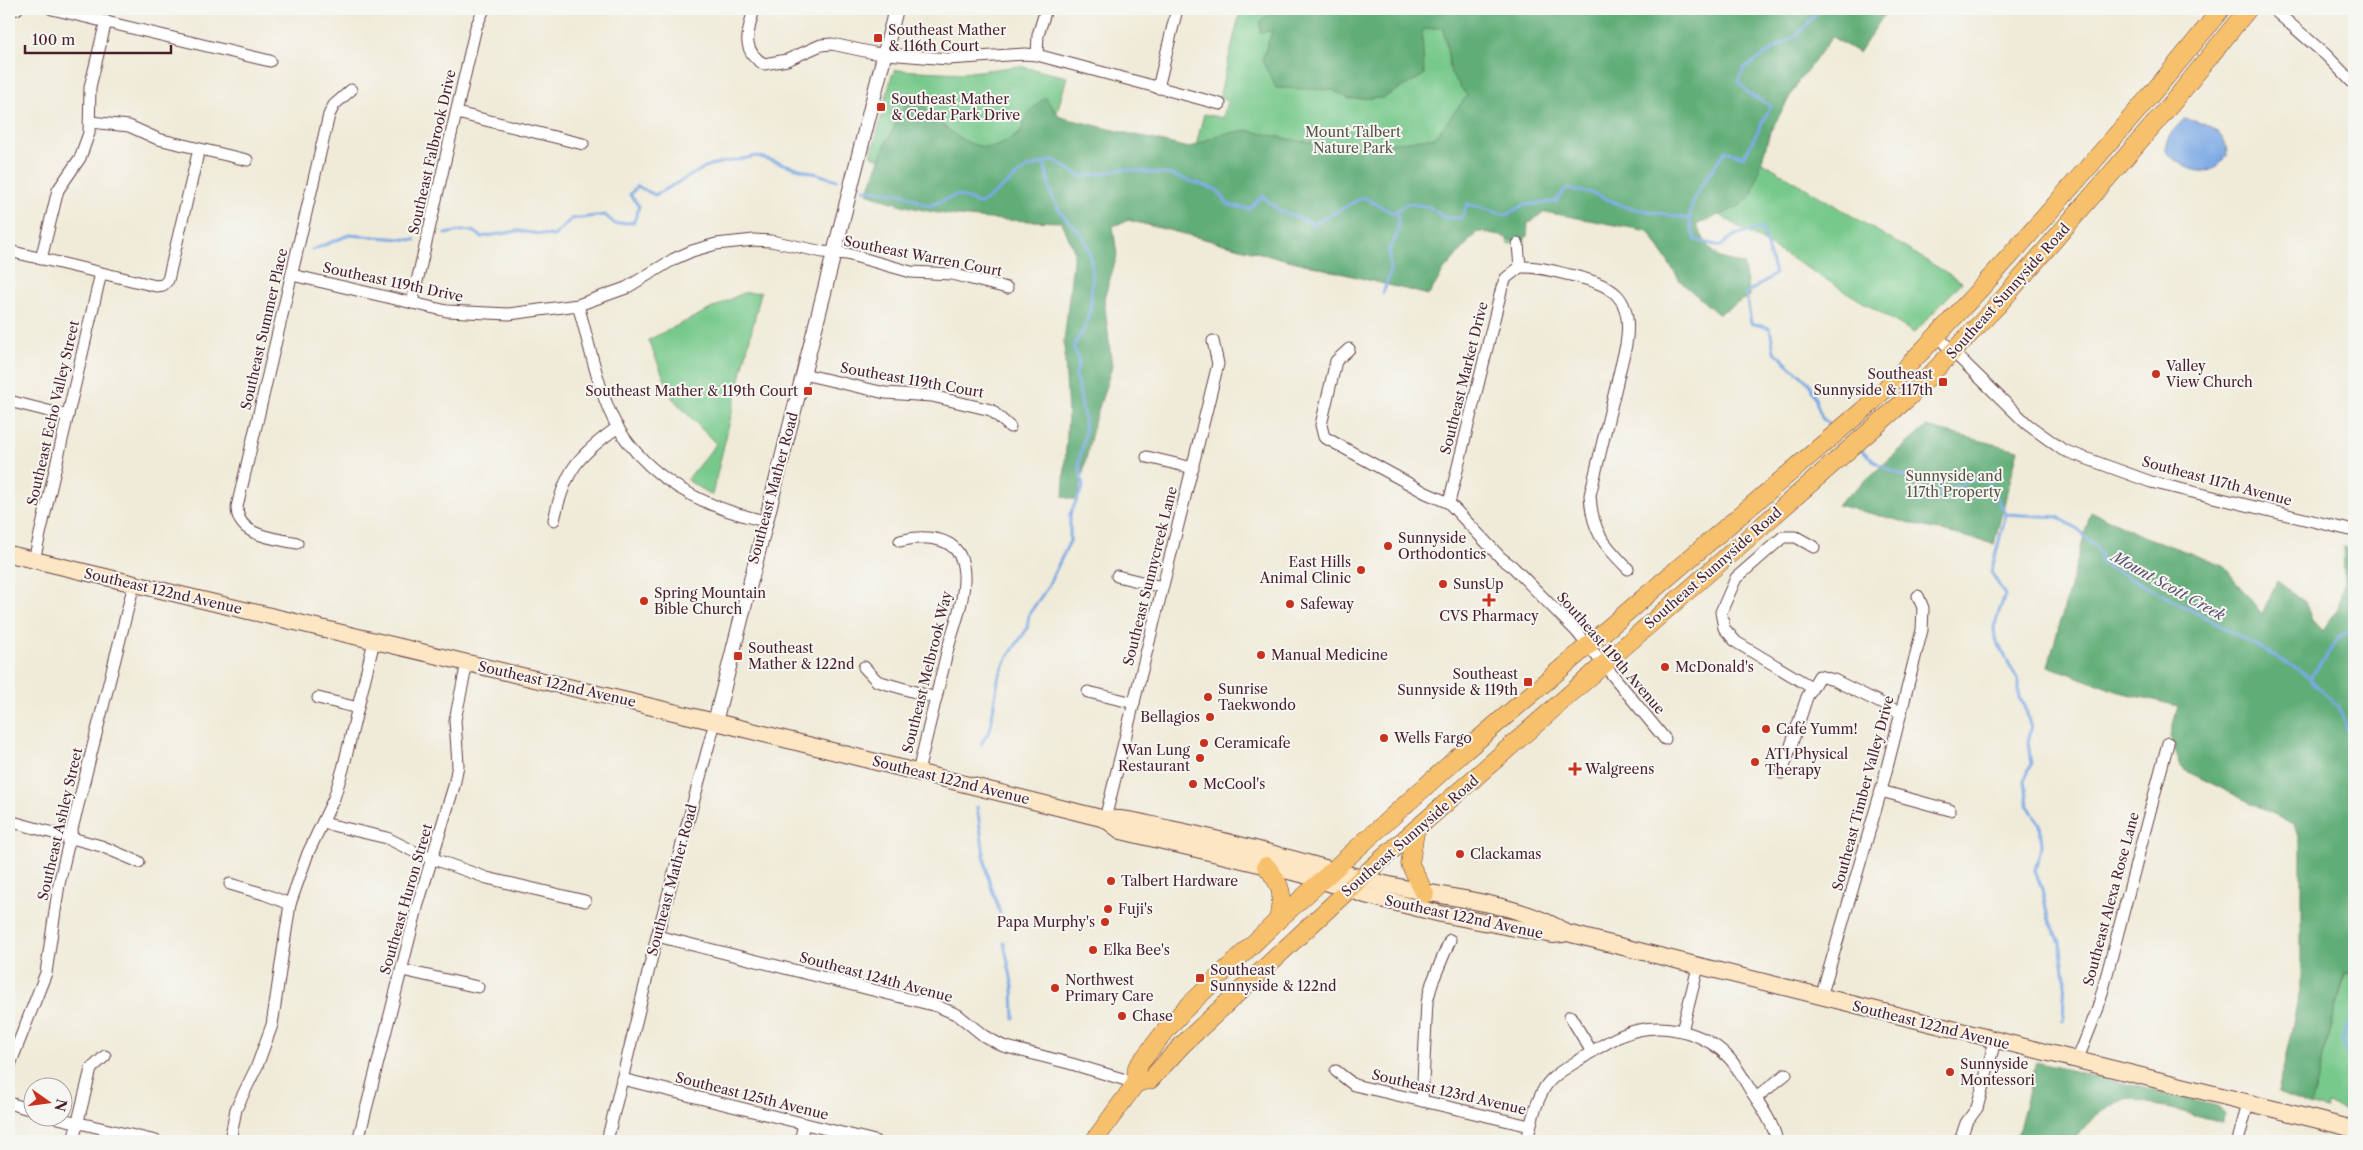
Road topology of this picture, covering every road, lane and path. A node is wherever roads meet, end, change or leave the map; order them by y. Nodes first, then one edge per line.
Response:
1 (16, 9) edge
2 (52, 9) edge
3 (484, 9) edge
4 (754, 9) edge
5 (896, 9) edge
6 (1046, 9) edge
7 (1178, 9) edge
8 (2221, 9) edge
9 (2248, 9) edge
10 (2273, 9) edge
11 (9, 11) edge
12 (106, 21) junction
13 (884, 53) junction
14 (1037, 56) junction
15 (270, 61) dead end
16 (2354, 84) edge
17 (1158, 88) junction
18 (351, 90) dead end
19 (1220, 104) dead end
20 (457, 113) junction
21 (90, 122) junction
22 (583, 144) dead end
23 (199, 149) junction
24 (247, 160) dead end
25 (1518, 244) dead end
26 (9, 251) edge
27 (833, 253) junction
28 (41, 258) junction
29 (1520, 267) junction
30 (102, 273) junction
31 (292, 275) junction
32 (1007, 288) dead end
33 (412, 303) junction
34 (578, 305) junction
35 (1938, 337) junction
36 (1212, 341) dead end
37 (1349, 348) dead end
38 (1954, 352) junction
39 (802, 374) junction
40 (9, 401) edge
41 (68, 416) junction
42 (618, 428) junction
43 (1010, 428) dead end
44 (1147, 457) dead end
45 (1193, 468) junction
46 (1449, 503) junction
47 (554, 520) dead end
48 (765, 521) junction
49 (2354, 531) edge
50 (900, 541) dead end
51 (297, 543) dead end
52 (1814, 547) dead end
53 (9, 554) edge
54 (34, 560) junction
55 (1628, 569) dead end
56 (1118, 576) dead end
57 (134, 584) junction
58 (1162, 587) junction
59 (1918, 596) dead end
60 (374, 641) junction
61 (1588, 646) junction
62 (467, 663) junction
63 (1602, 664) junction
64 (864, 667) dead end
65 (1811, 687) junction
66 (1088, 692) dead end
67 (318, 698) dead end
68 (936, 698) junction
69 (1134, 703) junction
70 (358, 708) junction
71 (1901, 713) junction
72 (715, 722) junction
73 (1665, 739) dead end
74 (2168, 743) dead end
75 (918, 772) junction
76 (1782, 773) dead end
77 (1881, 791) junction
78 (1950, 810) dead end
79 (1105, 819) junction
80 (9, 822) edge
81 (323, 822) junction
82 (1415, 832) junction
83 (1208, 836) junction
84 (70, 837) junction
85 (1162, 840) junction
86 (432, 859) junction
87 (139, 862) dead end
88 (1266, 866) junction
89 (1327, 875) junction
90 (1362, 877) junction
91 (230, 884) dead end
92 (1348, 890) junction
93 (1425, 894) junction
94 (585, 901) dead end
95 (290, 904) junction
96 (1278, 920) junction
97 (1567, 933) junction
98 (657, 936) junction
99 (1450, 940) dead end
100 (1698, 967) junction
101 (402, 970) junction
102 (478, 987) dead end
103 (1821, 997) junction
104 (1183, 1011) junction
105 (1570, 1016) dead end
106 (1682, 1030) junction
107 (1995, 1041) junction
108 (1182, 1045) junction
109 (1592, 1052) junction
110 (106, 1056) dead end
111 (2077, 1061) junction
112 (9, 1067) edge
113 (1336, 1071) dead end
114 (1786, 1074) dead end
115 (622, 1079) junction
116 (1136, 1083) junction
117 (1756, 1098) junction
118 (1422, 1101) junction
119 (9, 1103) edge
120 (2248, 1103) junction
121 (22, 1107) edge
122 (72, 1122) edge
123 (77, 1123) junction
124 (804, 1124) junction
125 (1530, 1126) junction
126 (2354, 1130) edge
127 (73, 1141) edge
128 (156, 1141) edge
129 (230, 1141) edge
130 (358, 1141) edge
131 (607, 1141) edge
132 (800, 1141) edge
133 (875, 1141) edge
134 (1094, 1141) edge
135 (1527, 1141) edge
136 (1777, 1141) edge
137 (1960, 1141) edge
138 (2238, 1141) edge

1 - 11 street
2 - 12 street
3 - 20 street, Southeast Falbrook Drive
4 - 13 street
5 - 13 street, Southeast Mather Road
6 - 14 street
7 - 17 street
8 - 35 main road, Southeast Sunnyside Road
9 - 38 main road, Southeast Sunnyside Road
10 - 16 street
12 - 15 street
12 - 21 street
13 - 14 street
13 - 27 street, Southeast Mather Road
14 - 17 street
17 - 19 street
18 - 31 street, Southeast Summer Place
20 - 22 street
20 - 33 street, Southeast Falbrook Drive
21 - 23 street
21 - 28 street
23 - 24 street
23 - 30 street
25 - 29 street
26 - 28 street
27 - 32 street, Southeast Warren Court
27 - 34 street, Southeast 119th Drive
27 - 39 street, Southeast Mather Road
28 - 30 street
29 - 46 street, Southeast Market Drive
29 - 55 street
30 - 41 street, Southeast Echo Valley Street
31 - 33 street, Southeast 119th Drive
31 - 51 street, Southeast Summer Place
33 - 34 street, Southeast 119th Drive
34 - 42 street
35 - 38 street, Southeast 117th Avenue
35 - 61 main road, Southeast Sunnyside Road
36 - 45 street, Southeast Sunnycreek Lane
37 - 46 street
38 - 49 street, Southeast 117th Avenue
38 - 63 main road, Southeast Sunnyside Road
39 - 43 street, Southeast 119th Court
39 - 48 street, Southeast Mather Road
40 - 41 street
41 - 54 street, Southeast Echo Valley Street
42 - 47 street
42 - 48 street
44 - 45 street
45 - 58 street, Southeast Sunnycreek Lane
46 - 61 street, Southeast 119th Avenue
48 - 72 street, Southeast Mather Road
50 - 68 street, Southeast Melbrook Way
52 - 65 street
53 - 54 main road, Southeast 122nd Avenue
54 - 57 main road, Southeast 122nd Avenue
56 - 58 street
57 - 60 main road, Southeast 122nd Avenue
57 - 84 street, Southeast Ashley Street
58 - 69 street, Southeast Sunnycreek Lane
59 - 71 street, Southeast Timber Valley Drive
60 - 62 main road, Southeast 122nd Avenue
60 - 70 street
61 - 63 street, Southeast 119th Avenue
61 - 89 main road, Southeast Sunnyside Road
62 - 72 main road, Southeast 122nd Avenue
62 - 86 street, Southeast Huron Street
63 - 73 street, Southeast 119th Avenue
63 - 82 main road, Southeast Sunnyside Road
64 - 68 street
65 - 71 street
65 - 76 street
66 - 69 street
67 - 70 street
68 - 75 street, Southeast Melbrook Way
69 - 79 street, Southeast Sunnycreek Lane
70 - 81 street
71 - 77 street, Southeast Timber Valley Drive
72 - 75 main road, Southeast 122nd Avenue
72 - 98 street, Southeast Mather Road
74 - 111 street, Southeast Alexa Rose Lane
75 - 79 main road, Southeast 122nd Avenue
77 - 78 street
77 - 103 street, Southeast Timber Valley Drive
79 - 83 main road, Southeast 122nd Avenue
79 - 85 main road, Southeast 122nd Avenue
80 - 84 street
81 - 86 street
81 - 95 street
82 - 90 main road, Southeast Sunnyside Road
82 - 93 main road
83 - 85 main road
83 - 89 main road, Southeast 122nd Avenue
84 - 87 street
84 - 112 street, Southeast Ashley Street
85 - 88 main road, Southeast 122nd Avenue
86 - 94 street
86 - 101 street, Southeast Huron Street
88 - 89 main road, Southeast 122nd Avenue
88 - 96 main road
89 - 90 main road, Southeast 122nd Avenue
89 - 92 main road, Southeast 122nd Avenue
89 - 96 main road, Southeast Sunnyside Road
90 - 92 main road, Southeast Sunnyside Road
90 - 93 main road, Southeast 122nd Avenue
91 - 95 street
92 - 97 main road, Southeast 122nd Avenue
92 - 108 main road, Southeast Sunnyside Road
93 - 97 main road, Southeast 122nd Avenue
95 - 129 street
96 - 104 main road, Southeast Sunnyside Road
97 - 100 main road, Southeast 122nd Avenue
98 - 115 street, Southeast Mather Road
98 - 116 street, Southeast 124th Avenue
99 - 118 street
100 - 103 main road, Southeast 122nd Avenue
100 - 106 street
101 - 102 street
101 - 130 street, Southeast Huron Street
103 - 107 main road, Southeast 122nd Avenue
104 - 108 main road
104 - 116 main road, Southeast Sunnyside Road
105 - 109 street
106 - 109 street
106 - 117 street
107 - 111 main road, Southeast 122nd Avenue
107 - 137 street
108 - 116 main road, Southeast Sunnyside Road
109 - 125 street
110 - 123 street
111 - 120 main road, Southeast 122nd Avenue
113 - 118 street, Southeast 123rd Avenue
114 - 117 street
115 - 124 street, Southeast 125th Avenue
115 - 131 street, Southeast Mather Road
116 - 134 main road, Southeast Sunnyside Road
117 - 136 street
118 - 125 street, Southeast 123rd Avenue
119 - 121 street
120 - 126 main road, Southeast 122nd Avenue
120 - 138 street
122 - 123 street
123 - 127 street
123 - 128 street
124 - 132 street
124 - 133 street, Southeast 125th Avenue
125 - 135 street

